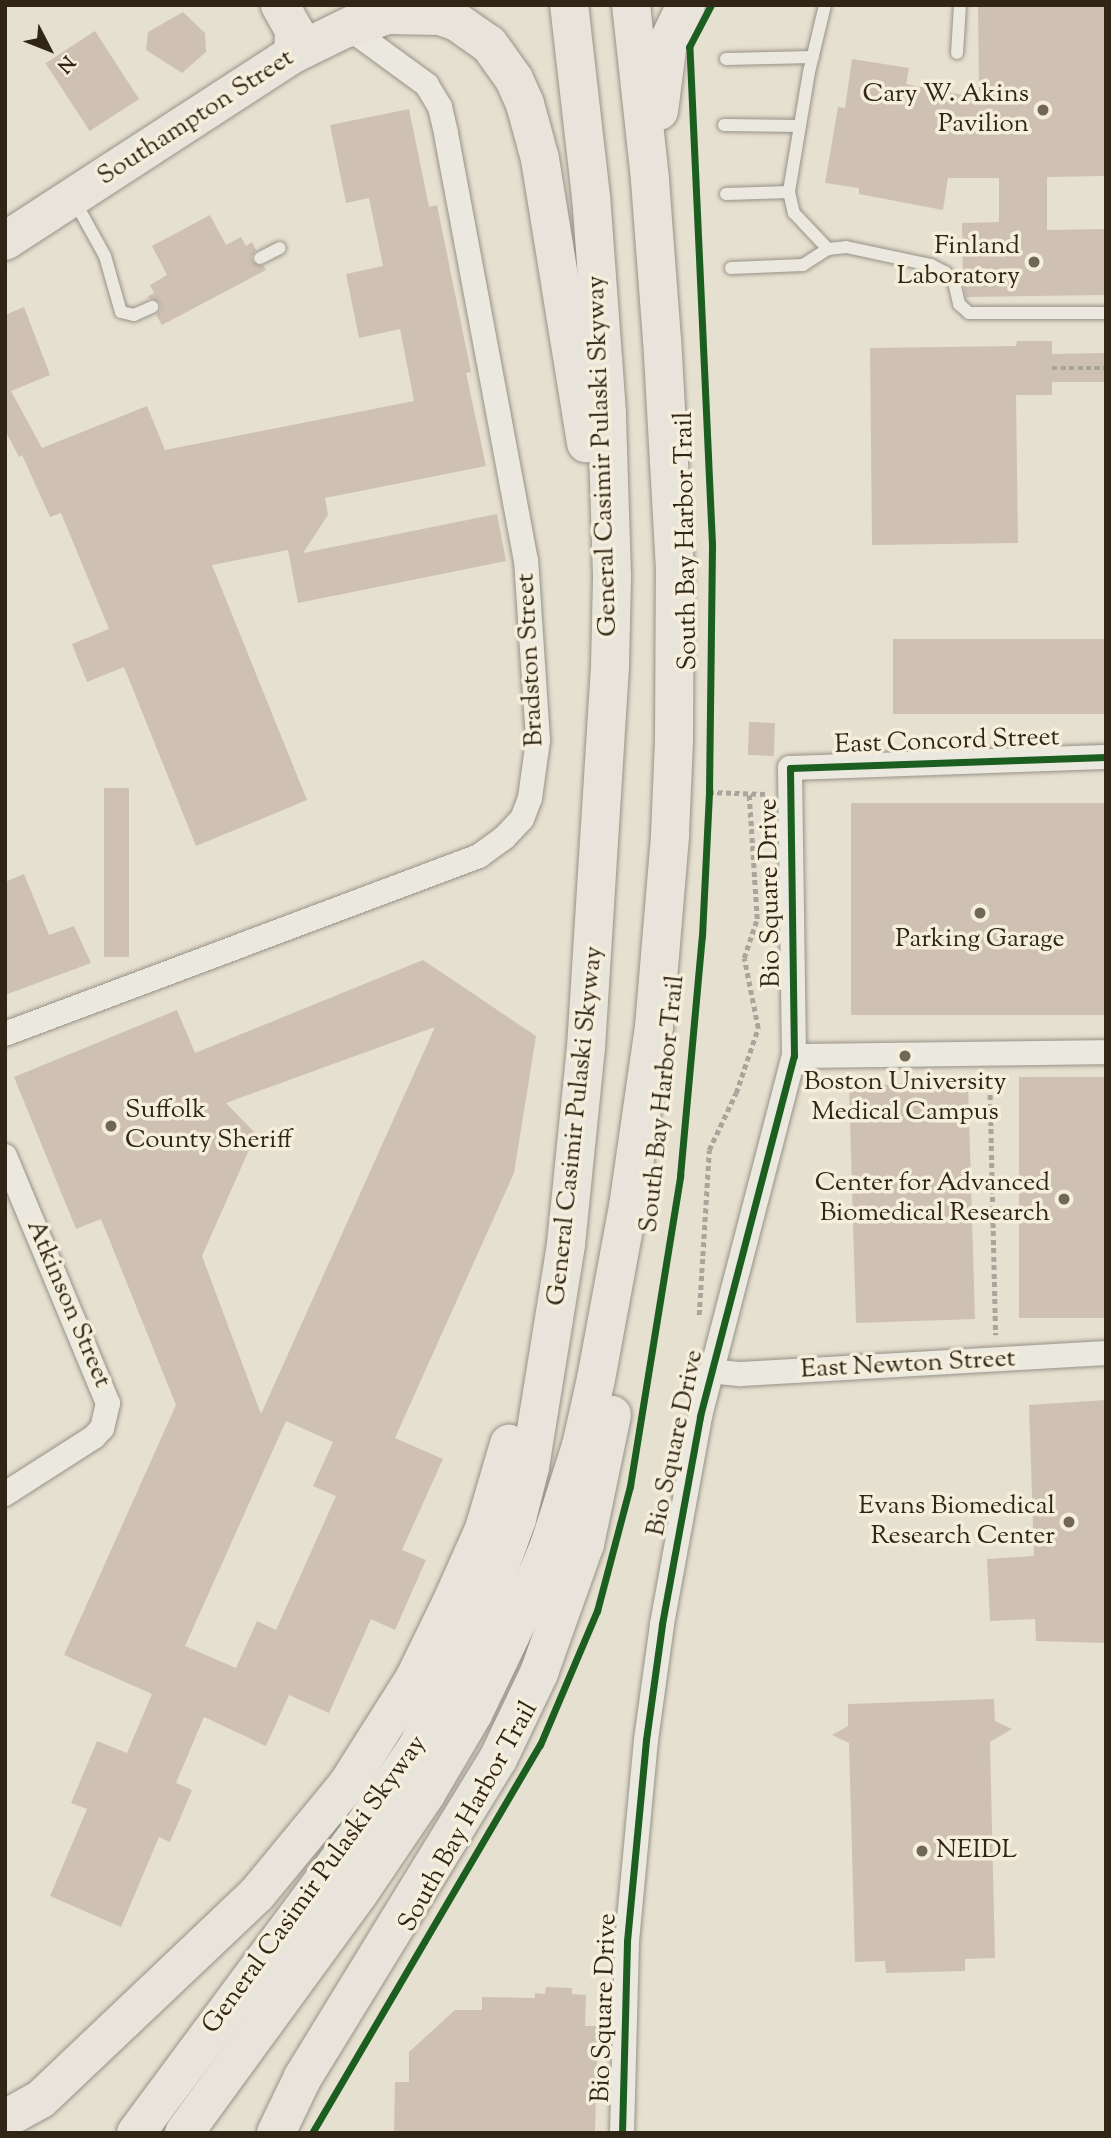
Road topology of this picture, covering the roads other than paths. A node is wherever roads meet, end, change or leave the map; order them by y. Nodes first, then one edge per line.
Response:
1 (280, 5) edge
2 (392, 5) edge
3 (569, 5) edge
4 (631, 5) edge
5 (686, 5) edge
6 (825, 5) edge
7 (960, 5) edge
8 (349, 28) junction
9 (957, 53) dead end
10 (293, 54) junction
11 (813, 57) junction
12 (726, 59) dead end
13 (724, 125) dead end
14 (800, 126) junction
15 (650, 179) junction
16 (789, 192) junction
17 (726, 194) dead end
18 (72, 197) junction
19 (5, 241) edge
20 (280, 248) dead end
21 (828, 249) junction
22 (260, 258) dead end
23 (731, 268) dead end
24 (152, 307) dead end
25 (1106, 313) edge
26 (611, 547) junction
27 (1106, 757) edge
28 (790, 768) joint
29 (5, 1034) edge
30 (1106, 1052) edge
31 (794, 1056) junction
32 (5, 1156) edge
33 (628, 1207) junction
34 (554, 1335) junction
35 (1106, 1353) edge
36 (710, 1371) junction
37 (5, 1494) edge
38 (5, 2119) edge
39 (136, 2133) edge
40 (184, 2133) edge
41 (276, 2133) edge
42 (622, 2133) edge

1 - 10 main road
2 - 8 main road, Southampton Street
3 - 26 main road, General Casimir Pulaski Skyway
4 - 15 main road, General Casimir Pulaski Skyway
5 - 15 main road
6 - 11 lane
7 - 9 lane
8 - 10 main road, Southampton Street
8 - 26 main road
8 - 29 street, Bradston Street
10 - 18 main road, Southampton Street
11 - 12 lane
11 - 14 lane
13 - 14 lane
14 - 16 lane
15 - 33 main road, General Casimir Pulaski Skyway
16 - 17 lane
16 - 21 lane
18 - 19 main road, Southampton Street
18 - 24 lane
20 - 22 lane
21 - 23 lane
21 - 25 lane
26 - 34 main road, General Casimir Pulaski Skyway
27 - 28 street, East Concord Street
28 - 31 street, Bio Square Drive
30 - 31 street
31 - 36 street, Bio Square Drive
32 - 37 street, Atkinson Street
33 - 40 main road, General Casimir Pulaski Skyway
33 - 41 main road
34 - 38 main road
34 - 39 main road, General Casimir Pulaski Skyway
35 - 36 street, East Newton Street
36 - 42 street, Bio Square Drive

